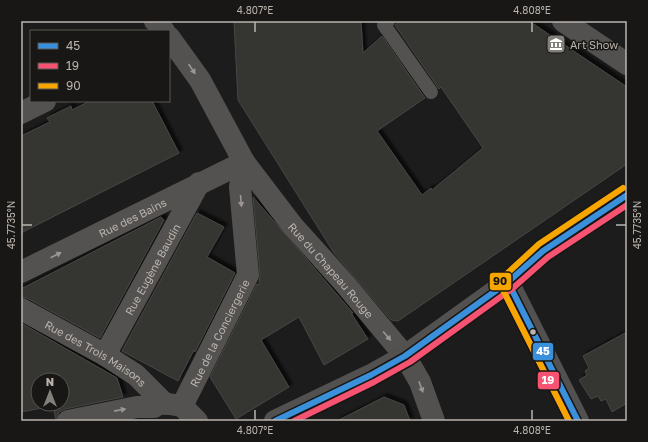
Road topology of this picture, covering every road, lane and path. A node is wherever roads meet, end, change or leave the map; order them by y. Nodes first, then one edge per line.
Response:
1 (388, 21) edge
2 (563, 21) edge
3 (170, 41) edge
4 (627, 64) edge
5 (431, 92) dead end
6 (43, 102) edge
7 (21, 113) edge
8 (244, 162) junction
9 (199, 183) junction
10 (627, 195) edge
11 (21, 272) edge
12 (508, 282) junction
13 (21, 309) edge
14 (105, 355) junction
15 (405, 356) junction
16 (172, 412) edge
17 (68, 421) edge
18 (275, 421) edge
19 (434, 421) edge
20 (578, 421) edge

1 - 5 lane
2 - 4 street
3 -> 8 street, Rue du Chapeau Rouge
6 - 7 street
8 - 9 street, Rue des Bains
8 -> 15 street, Rue du Chapeau Rouge
8 -> 16 street, Rue de la Conciergerie
11 -> 9 street, Rue des Bains
9 - 14 street, Rue Eugène Baudin
10 - 12 street
12 - 15 street
12 - 20 street
13 - 14 street, Rue des Trois Maisons
14 - 16 street, Rue des Trois Maisons
15 - 18 street
15 -> 19 street, Rue du Chapeau Rouge
17 -> 16 street

